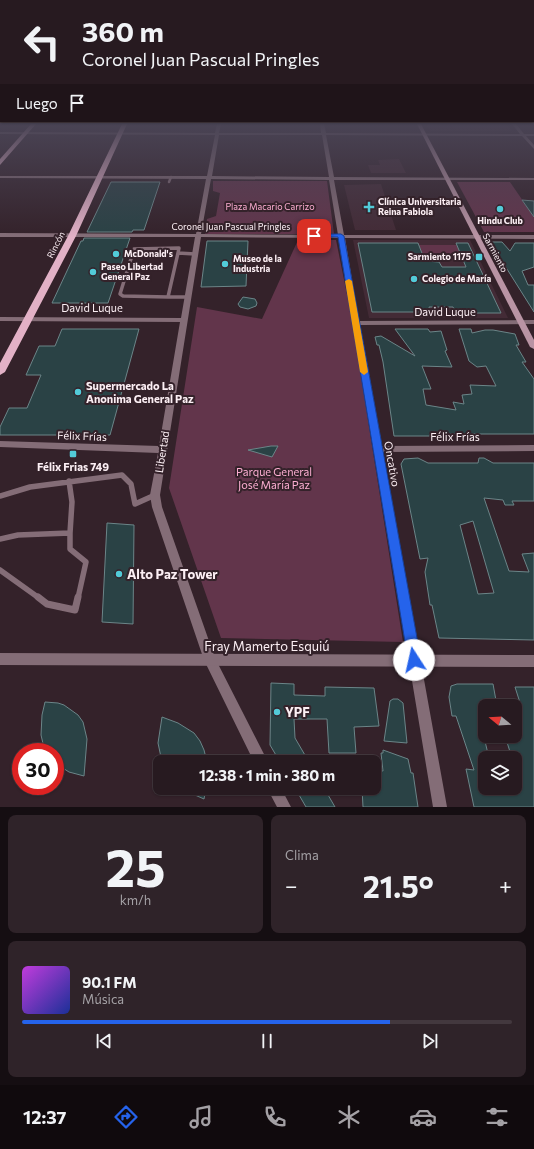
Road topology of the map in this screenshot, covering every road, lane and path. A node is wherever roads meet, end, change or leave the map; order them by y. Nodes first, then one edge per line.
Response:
1 (107, 162) edge
2 (212, 162) edge
3 (328, 162) edge
4 (439, 162) edge
5 (0, 177) edge
6 (100, 177) junction
7 (208, 178) junction
8 (331, 178) junction
9 (447, 178) junction
10 (534, 179) edge
11 (0, 235) edge
12 (72, 236) junction
13 (198, 236) junction
14 (341, 236) junction
15 (476, 237) junction
16 (534, 237) edge
17 (178, 253) junction
18 (195, 254) junction
19 (168, 297) junction
20 (188, 297) junction
21 (0, 319) edge
22 (28, 319) junction
23 (184, 320) junction
24 (522, 322) junction
25 (534, 322) edge
26 (356, 323) junction
27 (534, 348) edge
28 (0, 372) edge
29 (0, 444) edge
30 (534, 448) edge
31 (377, 449) junction
32 (163, 450) junction
33 (69, 481) junction
34 (155, 495) junction
35 (0, 496) edge
36 (70, 533) junction
37 (0, 539) edge
38 (0, 570) edge
39 (0, 659) edge
40 (210, 660) junction
41 (414, 660) junction
42 (534, 661) edge
43 (258, 755) edge
44 (278, 795) edge
45 (284, 807) edge
46 (440, 807) edge

1 - 6 main road, Rincón
2 - 7 street, Libertad
3 - 8 street, Oncativo
4 - 9 main road, Sarmiento
5 - 6 street
6 - 7 street
6 - 12 main road, Rincón
7 - 8 street
7 - 13 street, Libertad
8 - 9 street
8 - 14 street, Oncativo
9 - 10 street
9 - 15 main road, Sarmiento
11 - 12 street, Coronel Juan Pascual Pringles
12 - 13 street, Coronel Juan Pascual Pringles
12 - 22 main road, Rincón
13 - 14 street, Coronel Juan Pascual Pringles
13 - 18 street, Libertad
14 - 15 street, Coronel Juan Pascual Pringles
14 - 26 street, Oncativo
15 - 16 street, Coronel Juan Pascual Pringles
15 - 24 main road, Sarmiento
17 - 18 lane
17 - 19 lane
17 - 19 lane
18 - 20 street, Libertad
19 - 20 lane
20 - 23 street, Libertad
21 - 22 street, David Luque
22 - 23 street, David Luque
22 - 28 main road, Rincón
23 - 32 street, Libertad
24 - 25 street, David Luque
24 - 26 street, David Luque
24 - 27 main road, Sarmiento
26 - 31 street, Oncativo
29 - 32 street, Félix Frías
30 - 31 street, Félix Frías
31 - 41 street, Oncativo
32 - 34 street, Libertad
33 - 34 lane
33 - 35 lane
33 - 36 lane
34 - 40 street, Libertad
36 - 37 lane
36 - 38 lane
39 - 40 street, Fray Mamerto Esquiú
40 - 41 street, Fray Mamerto Esquiú
40 - 43 street, Libertad
41 - 42 street, Fray Mamerto Esquiú
41 - 46 street, Oncativo
44 - 45 street

